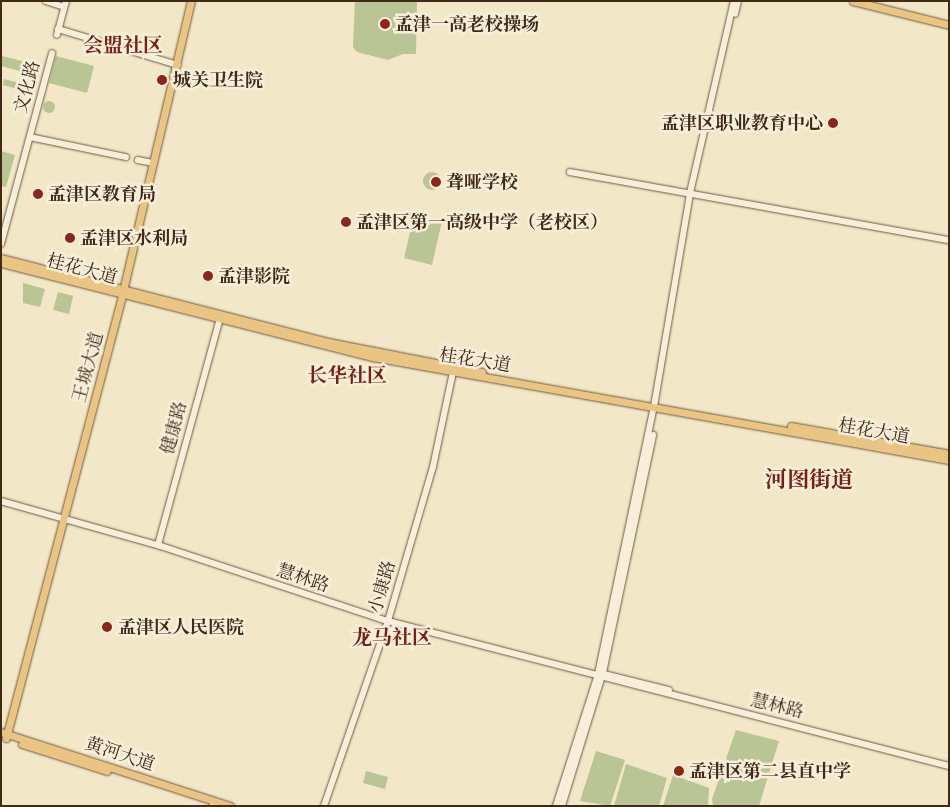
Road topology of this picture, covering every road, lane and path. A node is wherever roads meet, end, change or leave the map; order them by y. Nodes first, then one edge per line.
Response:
1 (46, 1) edge
2 (189, 1) edge
3 (734, 1) edge
4 (738, 1) edge
5 (852, 1) edge
6 (871, 1) edge
7 (65, 4) edge
8 (949, 21) edge
9 (949, 25) edge
10 (52, 54) dead end
11 (176, 65) junction
12 (30, 137) junction
13 (126, 157) dead end
14 (138, 160) dead end
15 (154, 163) junction
16 (570, 172) dead end
17 (692, 194) junction
18 (949, 240) edge
19 (1, 244) edge
20 (1, 258) edge
21 (1, 263) edge
22 (121, 292) junction
23 (220, 319) junction
24 (453, 372) junction
25 (657, 404) junction
26 (949, 454) edge
27 (949, 460) edge
28 (1, 501) edge
29 (62, 518) junction
30 (158, 545) junction
31 (388, 621) junction
32 (601, 674) junction
33 (3, 735) edge
34 (949, 765) edge
35 (214, 806) edge
36 (230, 806) edge
37 (324, 806) edge
38 (556, 806) edge
39 (562, 806) edge

1 - 7 street
2 - 11 main road, 王城大道
3 - 17 street
4 - 17 street
5 - 9 main road
6 - 8 main road
7 - 11 street
10 - 12 street, 文化路
11 - 15 main road, 王城大道
11 - 22 main road, 王城大道
12 - 13 street
12 - 19 street, 文化路
14 - 15 street
15 - 22 main road, 王城大道
16 - 17 street
17 - 18 street
17 - 25 street
20 - 22 main road, 桂花大道
21 - 22 main road, 桂花大道
22 - 23 main road, 桂花大道
22 - 25 main road, 桂花大道
22 - 29 main road, 王城大道
23 - 24 main road, 桂花大道
23 - 30 street, 健康路
24 - 25 main road, 桂花大道
24 - 31 street, 小康路
25 - 26 main road, 桂花大道
25 - 27 main road, 桂花大道
25 - 32 street
28 - 29 street, 慧林路
29 - 30 street, 慧林路
29 - 33 main road, 王城大道
30 - 31 street, 慧林路
31 - 32 street, 慧林路
31 - 37 street, 小康路
32 - 34 street, 慧林路
32 - 38 street
32 - 39 street
33 - 35 main road, 黄河大道
33 - 36 main road, 黄河大道

